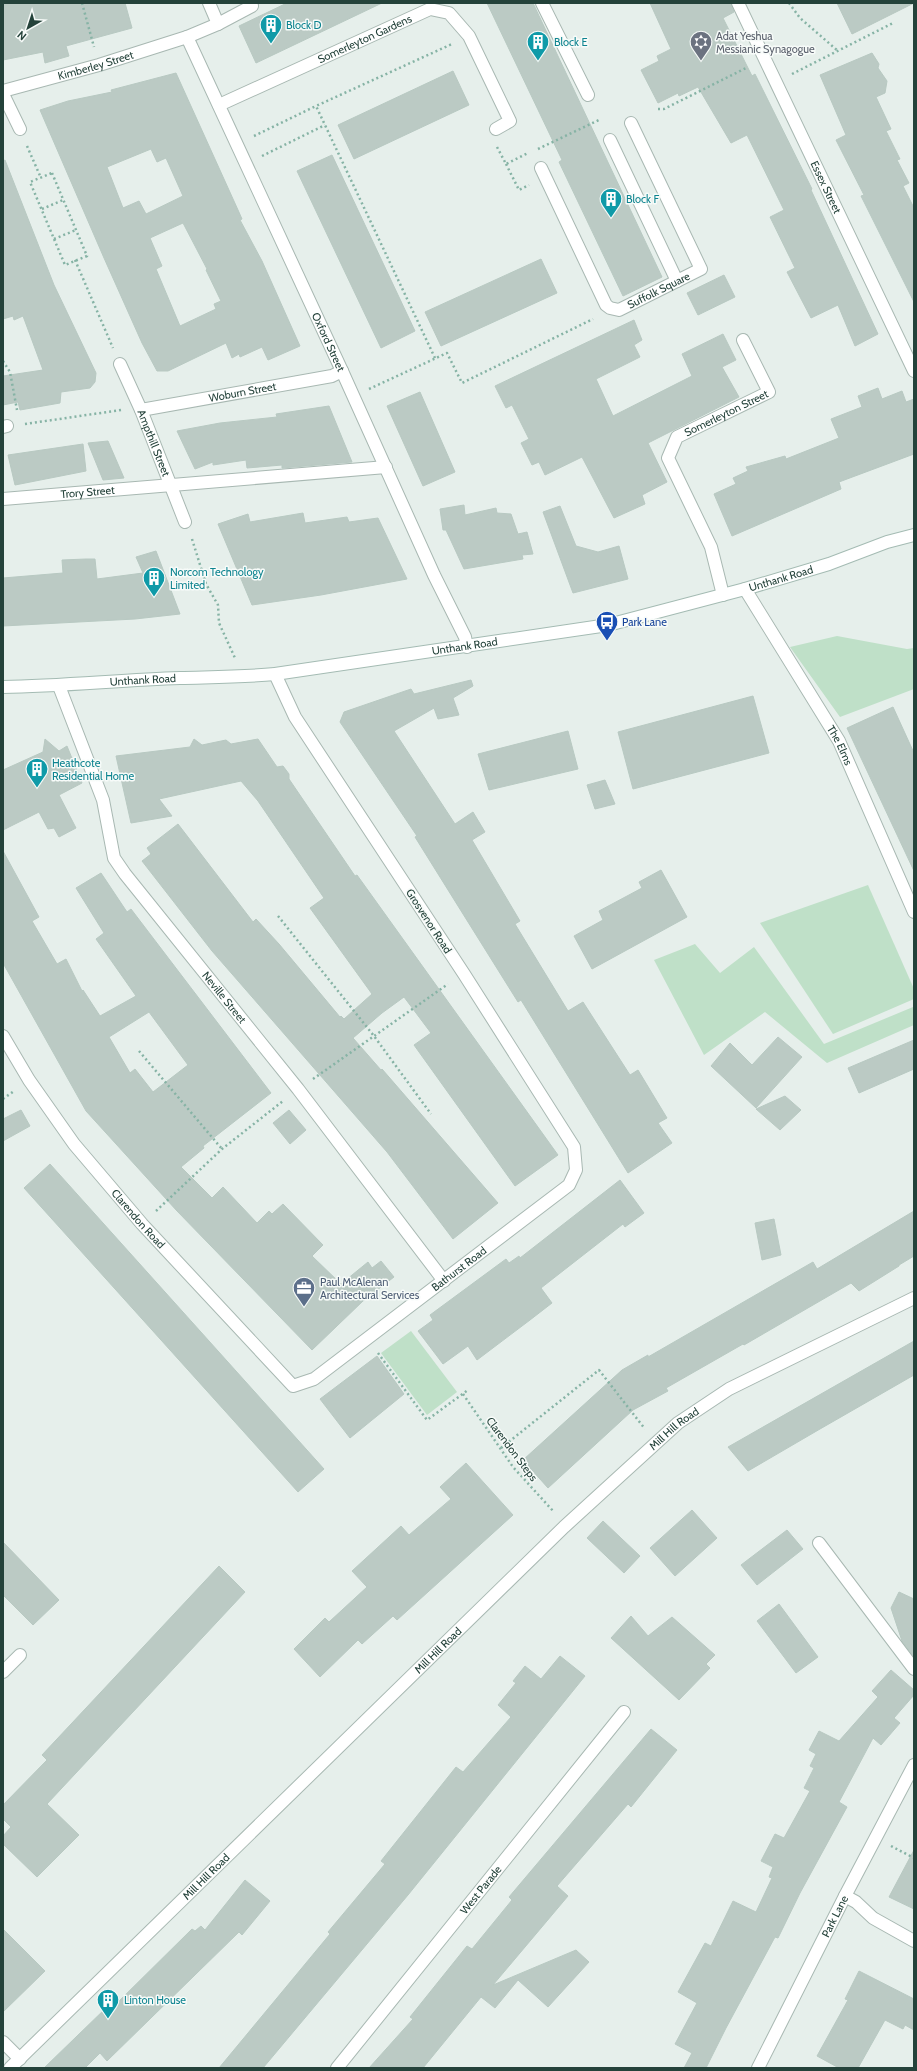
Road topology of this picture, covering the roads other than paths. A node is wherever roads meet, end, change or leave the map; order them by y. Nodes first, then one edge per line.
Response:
1 (209, 3) edge
2 (542, 3) edge
3 (738, 3) edge
4 (252, 6) dead end
5 (218, 24) junction
6 (187, 37) junction
7 (3, 92) edge
8 (588, 95) dead end
9 (219, 105) junction
10 (631, 122) dead end
11 (20, 128) road end
12 (496, 129) road end
13 (610, 140) dead end
14 (543, 173) road end
15 (677, 281) junction
16 (743, 340) dead end
17 (120, 364) road end
18 (342, 371) junction
19 (914, 371) edge
20 (141, 410) junction
21 (386, 467) junction
22 (172, 485) junction
23 (3, 499) edge
24 (185, 522) road end
25 (914, 535) edge
26 (745, 589) junction
27 (723, 595) junction
28 (467, 647) junction
29 (275, 674) junction
30 (59, 686) junction
31 (3, 687) edge
32 (914, 912) edge
33 (3, 1036) edge
34 (576, 1170) joint
35 (444, 1281) junction
36 (914, 1298) edge
37 (293, 1386) joint
38 (819, 1543) dead end
39 (20, 1655) dead end
40 (914, 1670) edge
41 (3, 1672) edge
42 (624, 1712) dead end
43 (914, 1765) edge
44 (845, 1896) junction
45 (914, 1941) edge
46 (3, 2042) edge
47 (20, 2058) junction
48 (10, 2068) edge
49 (337, 2068) edge
50 (758, 2068) edge

1 - 5 street
2 - 8 street
3 - 19 street, Essex Street
4 - 5 street, Kimberley Street
5 - 6 street, Kimberley Street
6 - 7 street, Kimberley Street
6 - 9 street, Oxford Street
7 - 11 street, Kimberley Street
9 - 12 street, Somerleyton Gardens
9 - 18 street, Oxford Street
10 - 15 street, Suffolk Square
13 - 15 street
14 - 15 street, Suffolk Square
16 - 27 street, Somerleyton Street
17 - 20 street, Ampthill Street
18 - 20 street, Woburn Street
18 - 21 street, Oxford Street
20 - 22 street, Ampthill Street
21 - 22 street, Trory Street
21 - 28 street, Oxford Street
22 - 23 street, Trory Street
22 - 24 street, Ampthill Street
25 - 26 street, Unthank Road
26 - 27 street, Unthank Road
26 - 32 street, The Elms
27 - 28 street, Unthank Road
28 - 29 street, Unthank Road
29 - 30 street, Unthank Road
29 - 34 street, Grosvenor Road
30 - 31 street, Unthank Road
30 - 35 street, Neville Street
33 - 37 street, Clarendon Road
34 - 35 street, Bathurst Road
35 - 37 street, Bathurst Road
36 - 47 street, Mill Hill Road
38 - 40 street
39 - 41 street
42 - 49 street, West Parade
43 - 44 street, Park Lane
44 - 45 street
44 - 50 street, Park Lane
46 - 47 street
47 - 48 street, Mill Hill Road

